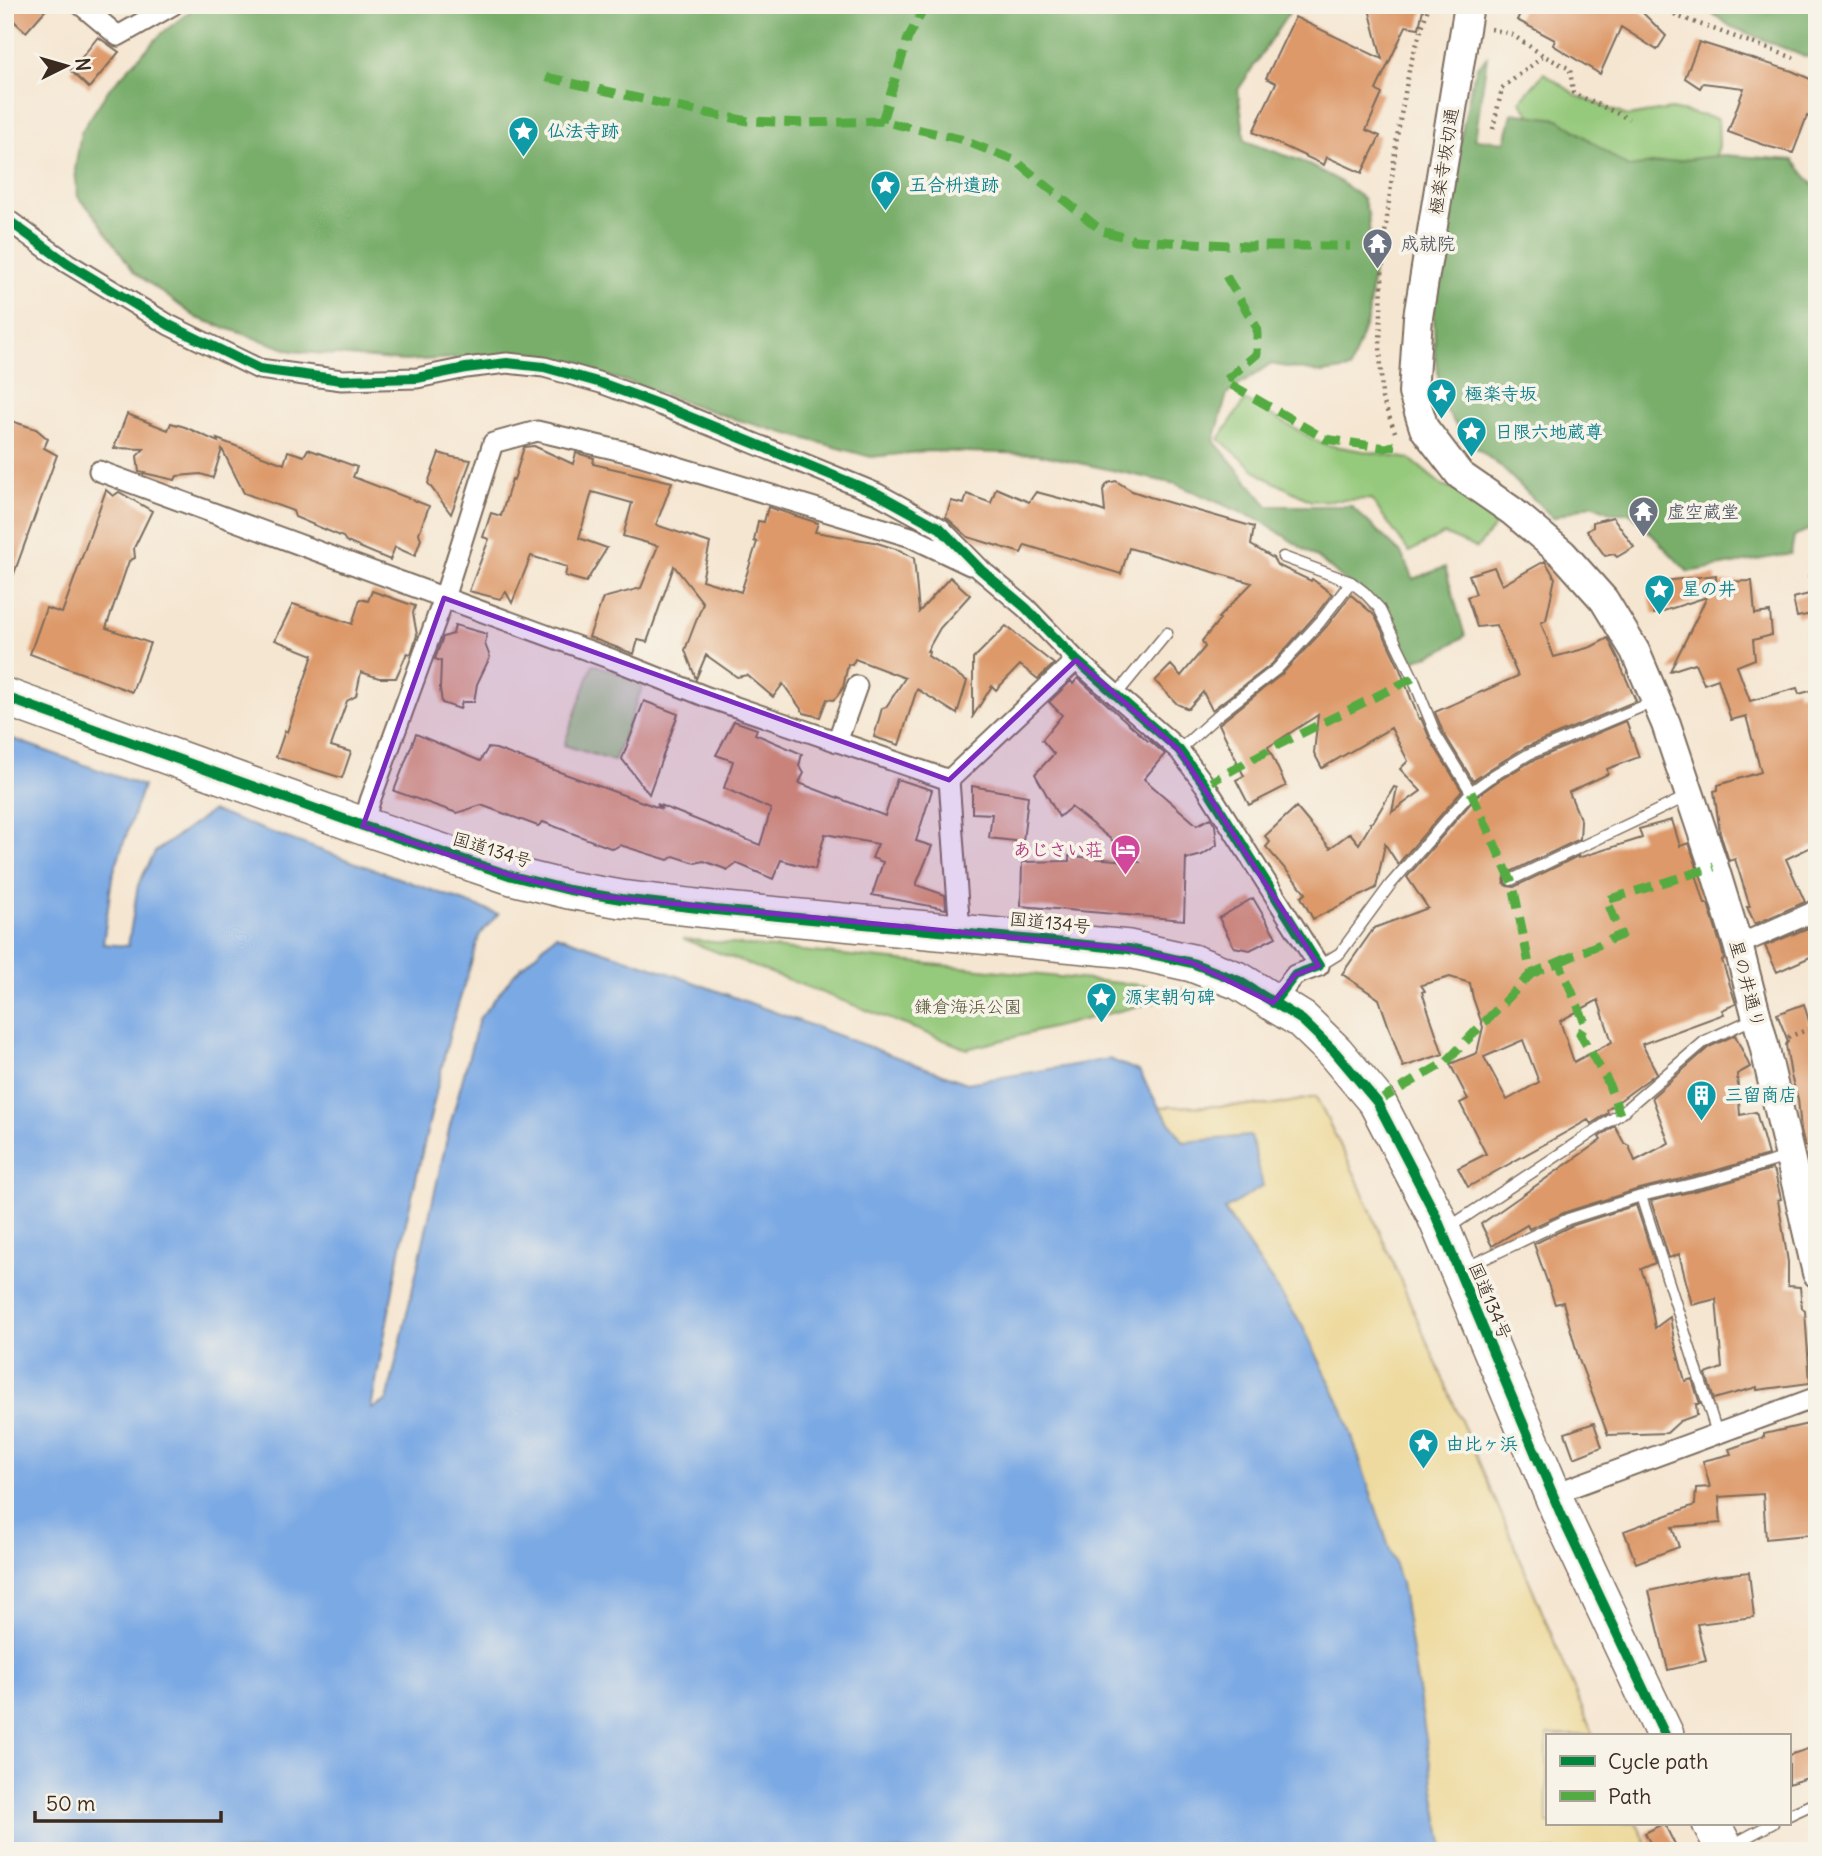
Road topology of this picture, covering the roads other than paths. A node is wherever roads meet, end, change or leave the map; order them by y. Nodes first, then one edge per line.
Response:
1 (81, 5) edge
2 (173, 5) edge
3 (1468, 13) edge
4 (5, 218) edge
5 (99, 471) dead end
6 (1283, 557) dead end
7 (981, 570) junction
8 (1351, 582) junction
9 (444, 598) junction
10 (1167, 633) dead end
11 (1076, 660) junction
12 (857, 686) dead end
13 (1116, 695) junction
14 (5, 697) edge
15 (1656, 701) junction
16 (837, 742) junction
17 (1179, 750) junction
18 (950, 780) junction
19 (1471, 792) junction
20 (1690, 795) junction
21 (363, 826) junction
22 (1511, 880) dead end
23 (1817, 908) edge
24 (960, 932) junction
25 (1738, 945) junction
26 (1319, 966) junction
27 (1273, 1003) junction
28 (1756, 1018) junction
29 (1790, 1156) junction
30 (1641, 1196) junction
31 (1441, 1231) junction
32 (1458, 1271) junction
33 (1817, 1273) edge
34 (1817, 1397) edge
35 (1717, 1433) junction
36 (1553, 1494) junction
37 (1665, 1734) edge
38 (1817, 1802) edge
39 (1790, 1815) edge
40 (1767, 1825) edge
41 (1721, 1841) edge

1 - 2 street
3 - 15 street, 極楽寺坂切通
4 - 7 street
5 - 9 street
6 - 8 lane
7 - 9 street
7 - 11 street
8 - 17 lane
8 - 19 lane
9 - 16 street
9 - 21 street
10 - 13 lane
11 - 13 street
11 - 18 street
12 - 16 street
13 - 17 street
14 - 21 highway, 国道134号
15 - 19 lane
15 - 20 street, 星の井通り
16 - 18 street
17 - 26 street
18 - 24 street
19 - 26 lane
20 - 22 lane
20 - 25 street, 星の井通り
21 - 24 highway, 国道134号
23 - 25 street
24 - 27 highway, 国道134号
25 - 28 street, 星の井通り
26 - 27 street
27 - 31 highway, 国道134号
28 - 29 street, 星の井通り
28 - 31 lane
29 - 30 lane
29 - 33 street, 星の井通り
30 - 32 lane
30 - 35 lane
31 - 32 highway, 国道134号
32 - 36 highway, 国道134号
34 - 35 street
35 - 36 street
36 - 37 highway, 国道134号
38 - 39 lane
40 - 41 lane

